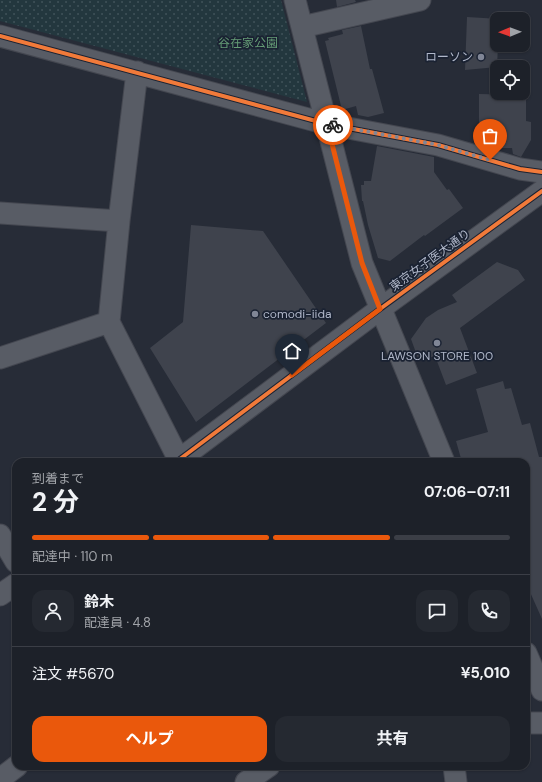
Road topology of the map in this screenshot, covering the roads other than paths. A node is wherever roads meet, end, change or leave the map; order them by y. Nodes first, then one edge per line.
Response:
1 (295, 0) edge
2 (420, 0) edge
3 (302, 27) junction
4 (0, 36) edge
5 (137, 72) junction
6 (327, 124) junction
7 (542, 172) edge
8 (542, 191) edge
9 (0, 213) edge
10 (119, 221) junction
11 (380, 309) junction
12 (109, 322) junction
13 (0, 358) edge
14 (177, 458) edge
15 (183, 458) edge
16 (442, 458) edge
17 (0, 535) edge
18 (12, 555) edge
19 (12, 587) edge
20 (0, 595) edge
21 (530, 662) edge
22 (542, 690) edge
23 (530, 723) edge
24 (542, 723) edge
25 (263, 770) edge
26 (454, 770) edge
27 (246, 782) edge
28 (456, 782) edge

1 - 3 street
2 - 3 street
3 - 6 street
4 - 5 street
5 - 6 street
5 - 10 street
6 - 7 street
6 - 11 street
8 - 11 street, 東京女子医大通り
9 - 10 street
10 - 12 street
11 - 15 street, 東京女子医大通り
11 - 16 street
12 - 13 street
12 - 14 street
17 - 18 street
19 - 20 street
21 - 22 street
23 - 24 street
25 - 27 street
26 - 28 street

